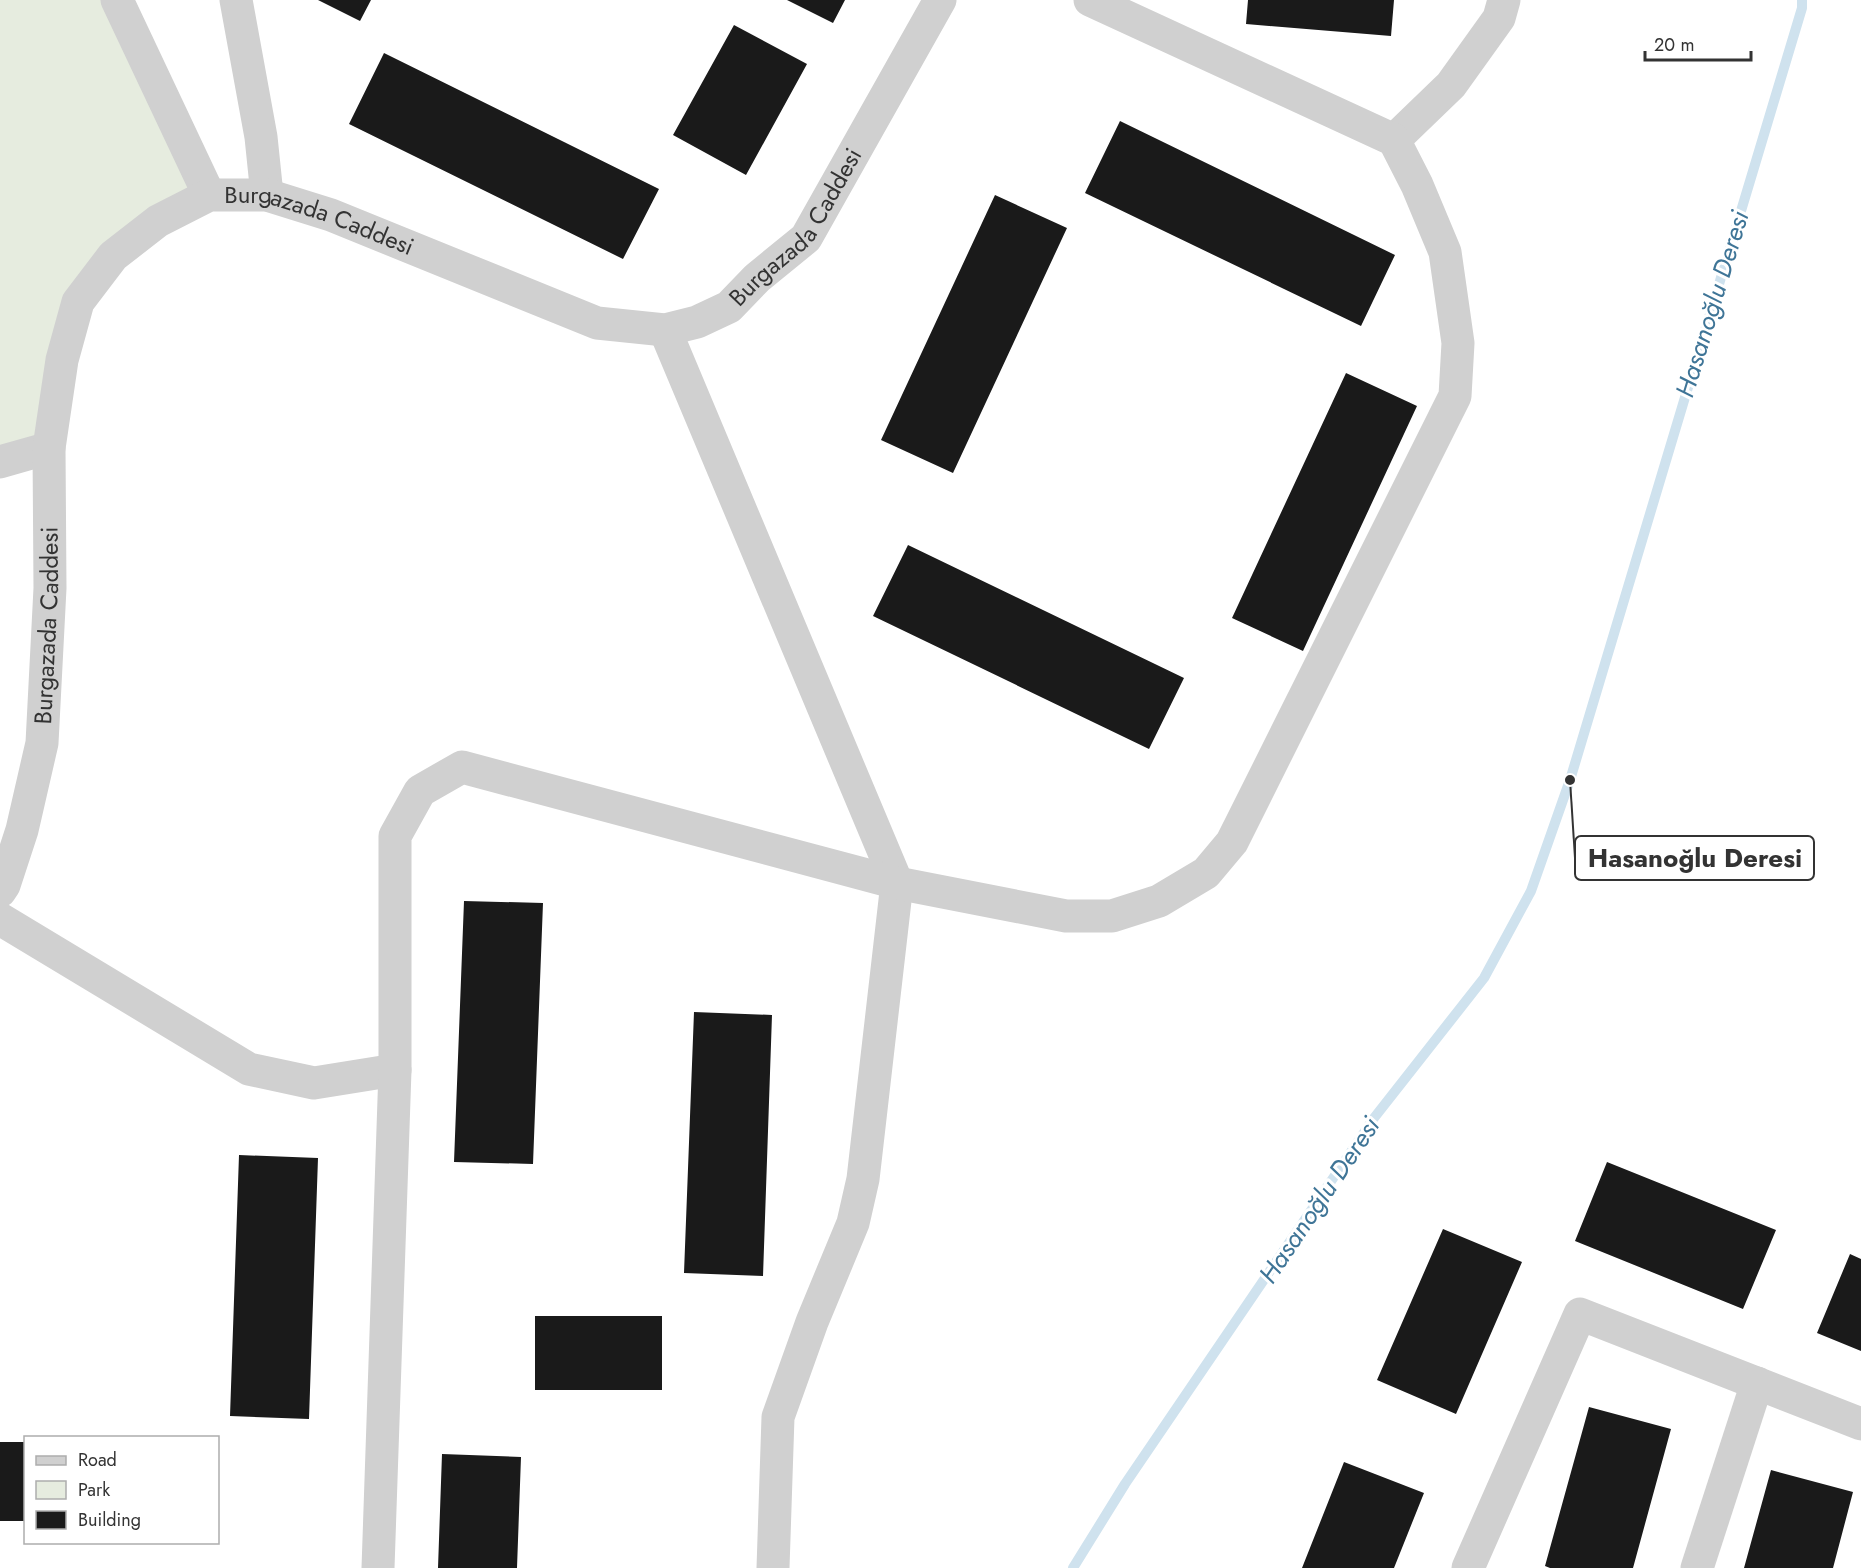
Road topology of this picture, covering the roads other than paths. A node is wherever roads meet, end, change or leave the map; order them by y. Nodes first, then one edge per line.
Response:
1 (117, 0) edge
2 (237, 0) edge
3 (940, 0) edge
4 (1090, 0) edge
5 (1504, 0) edge
6 (1394, 140) junction
7 (209, 195) junction
8 (267, 195) junction
9 (665, 330) junction
10 (49, 448) junction
11 (0, 462) edge
12 (897, 883) junction
13 (0, 891) edge
14 (0, 919) edge
15 (395, 1070) junction
16 (1757, 1383) junction
17 (1861, 1424) edge
18 (378, 1568) edge
19 (773, 1568) edge
20 (1468, 1568) edge
21 (1697, 1568) edge

1 - 7 street
2 - 8 street
3 - 9 street, Burgazada Caddesi
4 - 6 street
5 - 6 street
6 - 12 street
7 - 8 street, Burgazada Caddesi
7 - 10 street, Burgazada Caddesi
8 - 9 street, Burgazada Caddesi
9 - 12 street
10 - 11 street
10 - 13 street, Burgazada Caddesi
12 - 15 street
12 - 19 street
14 - 15 street
15 - 18 street
16 - 17 street
16 - 20 street
16 - 21 street

